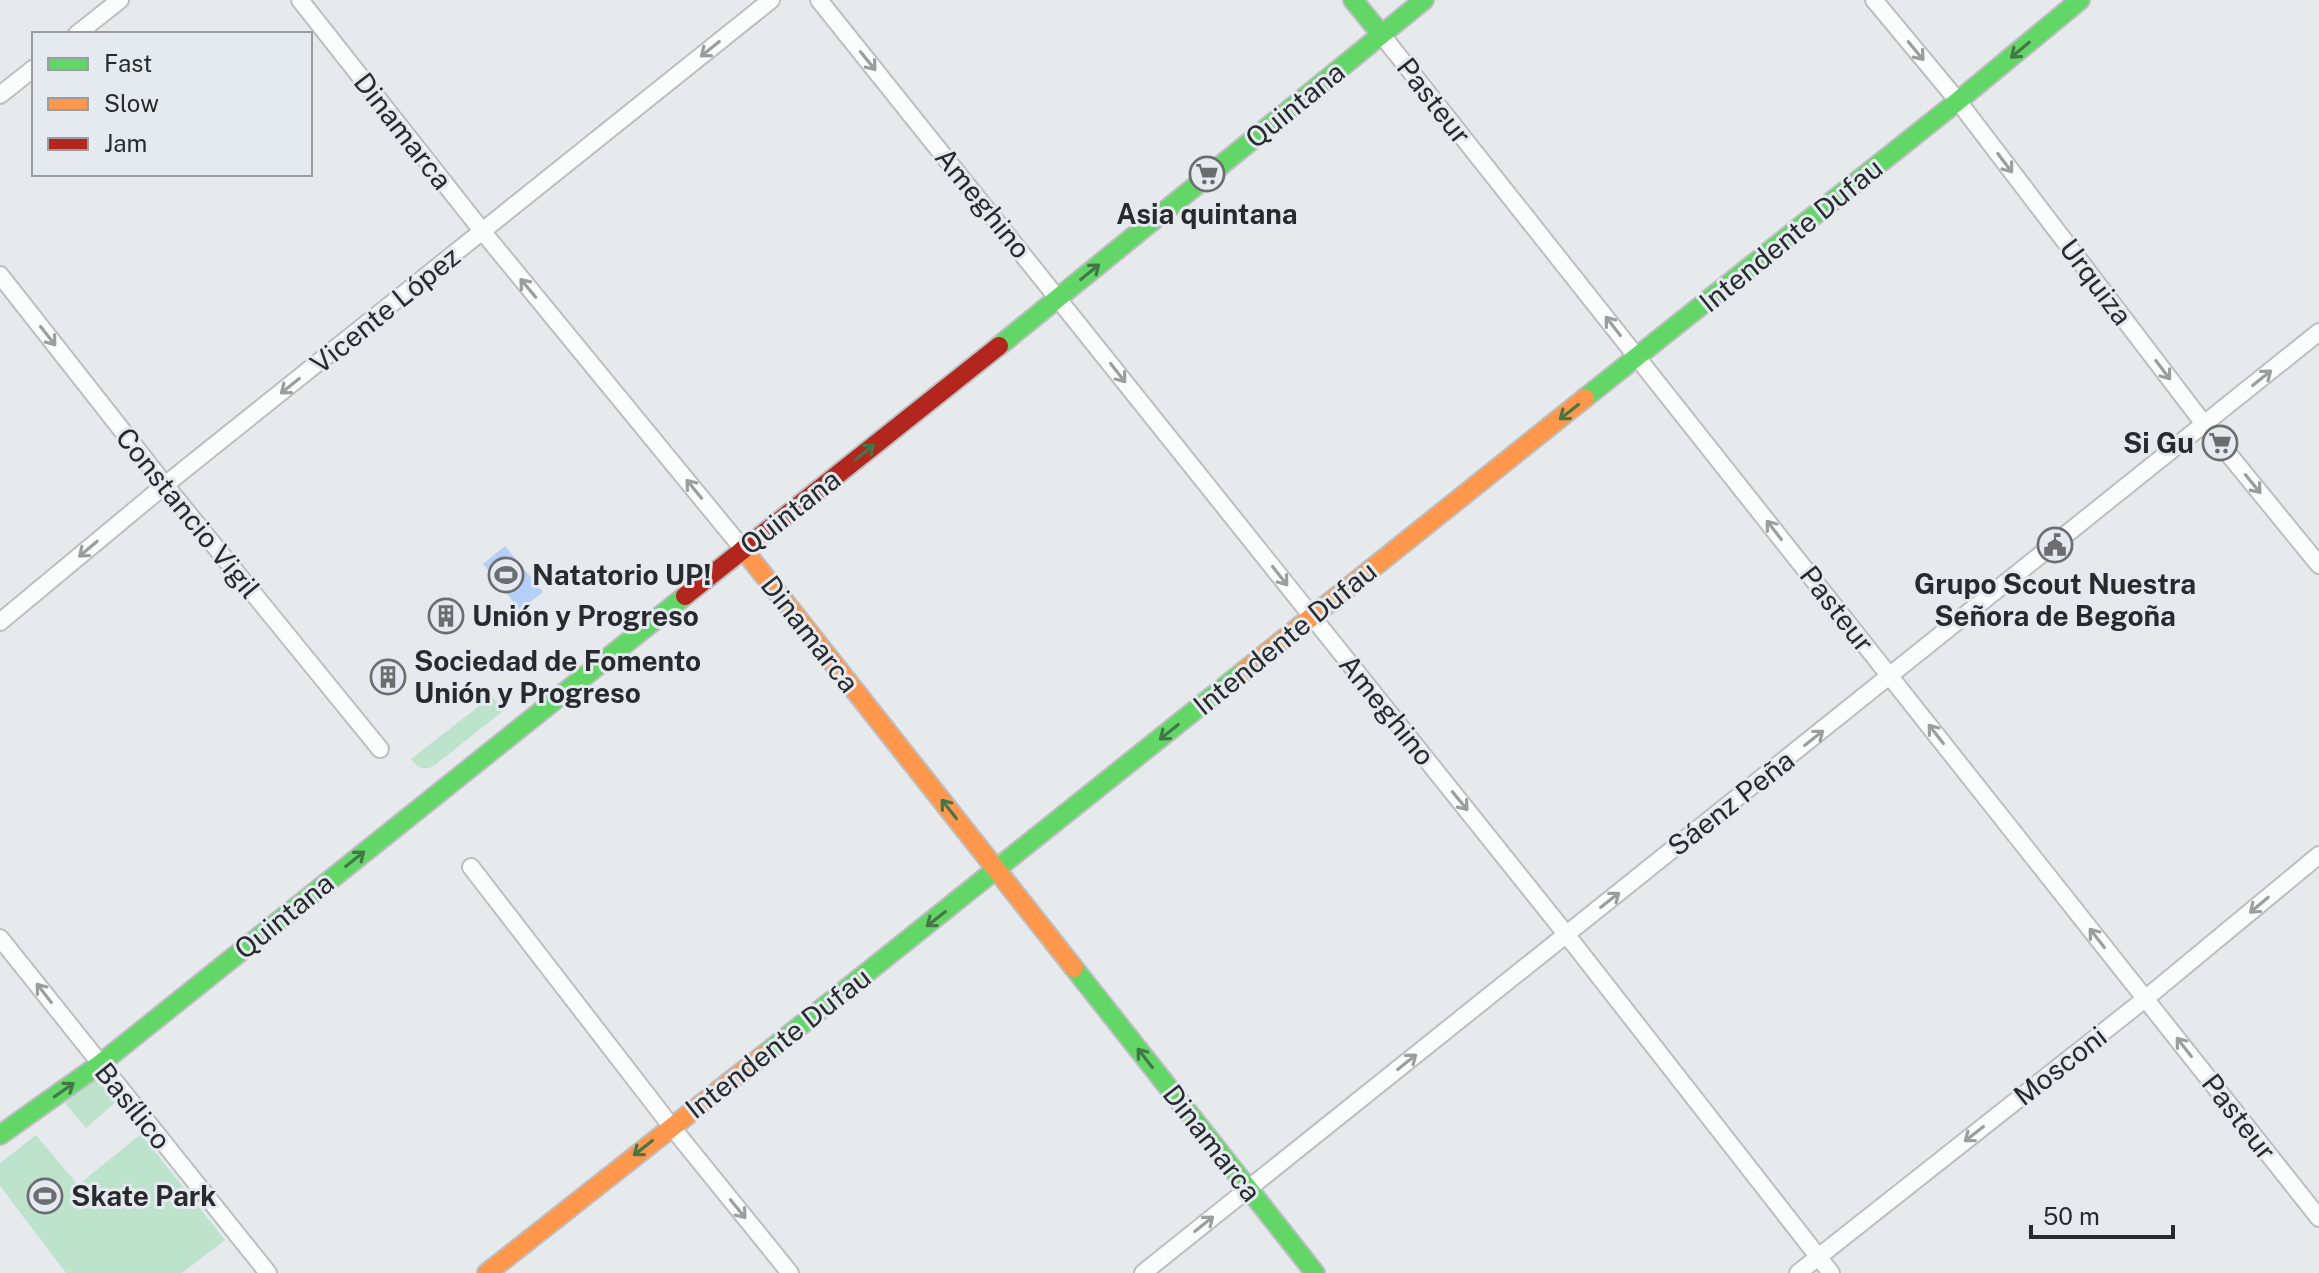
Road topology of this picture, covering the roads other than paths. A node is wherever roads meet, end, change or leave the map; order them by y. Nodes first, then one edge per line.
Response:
1 (120, 0) edge
2 (300, 0) edge
3 (771, 0) edge
4 (819, 0) edge
5 (1353, 0) edge
6 (1424, 0) edge
7 (1874, 0) edge
8 (2080, 0) edge
9 (80, 32) edge
10 (1381, 34) junction
11 (32, 70) edge
12 (0, 95) edge
13 (1958, 101) junction
14 (483, 232) junction
15 (0, 275) edge
16 (1059, 298) junction
17 (2319, 332) edge
18 (1638, 358) junction
19 (2204, 424) junction
20 (165, 485) junction
21 (743, 549) junction
22 (2319, 565) edge
23 (1312, 616) junction
24 (0, 622) edge
25 (1891, 677) junction
26 (380, 749) dead end
27 (2319, 855) edge
28 (471, 867) dead end
29 (997, 871) junction
30 (1566, 934) junction
31 (0, 938) edge
32 (2145, 999) junction
33 (100, 1064) junction
34 (671, 1126) junction
35 (0, 1135) edge
36 (1248, 1189) junction
37 (2319, 1218) edge
38 (1818, 1257) junction
39 (268, 1273) edge
40 (487, 1273) edge
41 (790, 1273) edge
42 (1143, 1273) edge
43 (1315, 1273) edge
44 (1798, 1273) edge
45 (1831, 1273) edge

1 - 9 street
2 - 14 street, Dinamarca
3 -> 14 street, Vicente López
4 -> 16 street, Ameghino
5 - 10 street, Pasteur
6 - 10 street, Quintana
7 -> 13 street, Urquiza
8 -> 13 street, Intendente Dufau
16 -> 10 street, Quintana
18 -> 10 street, Pasteur
11 - 12 street
13 - 18 street, Intendente Dufau
13 -> 19 street, Urquiza
14 -> 20 street, Vicente López
21 -> 14 street, Dinamarca
15 -> 20 street, Constancio Vigil
21 -> 16 street, Quintana
16 -> 23 street, Ameghino
19 -> 17 street, Sáenz Peña
18 -> 23 street, Intendente Dufau
25 -> 18 street, Pasteur
19 -> 22 street, Urquiza
19 - 25 street, Sáenz Peña
20 -> 24 street, Vicente López
20 - 26 street, Constancio Vigil
29 -> 21 street, Dinamarca
33 -> 21 street, Quintana
23 -> 29 street, Intendente Dufau
23 -> 30 street, Ameghino
30 -> 25 street, Sáenz Peña
32 -> 25 street, Pasteur
27 -> 32 street, Mosconi
28 - 34 street
29 -> 34 street, Intendente Dufau
36 -> 29 street, Dinamarca
36 -> 30 street, Sáenz Peña
30 - 38 street, Ameghino
33 -> 31 street, Basílico
37 -> 32 street, Pasteur
32 -> 38 street, Mosconi
35 -> 33 street, Quintana
33 - 39 street, Basílico
34 -> 40 street, Intendente Dufau
34 -> 41 street
42 -> 36 street, Sáenz Peña
36 - 43 street, Dinamarca
38 - 44 street, Mosconi
38 - 45 street, Ameghino

